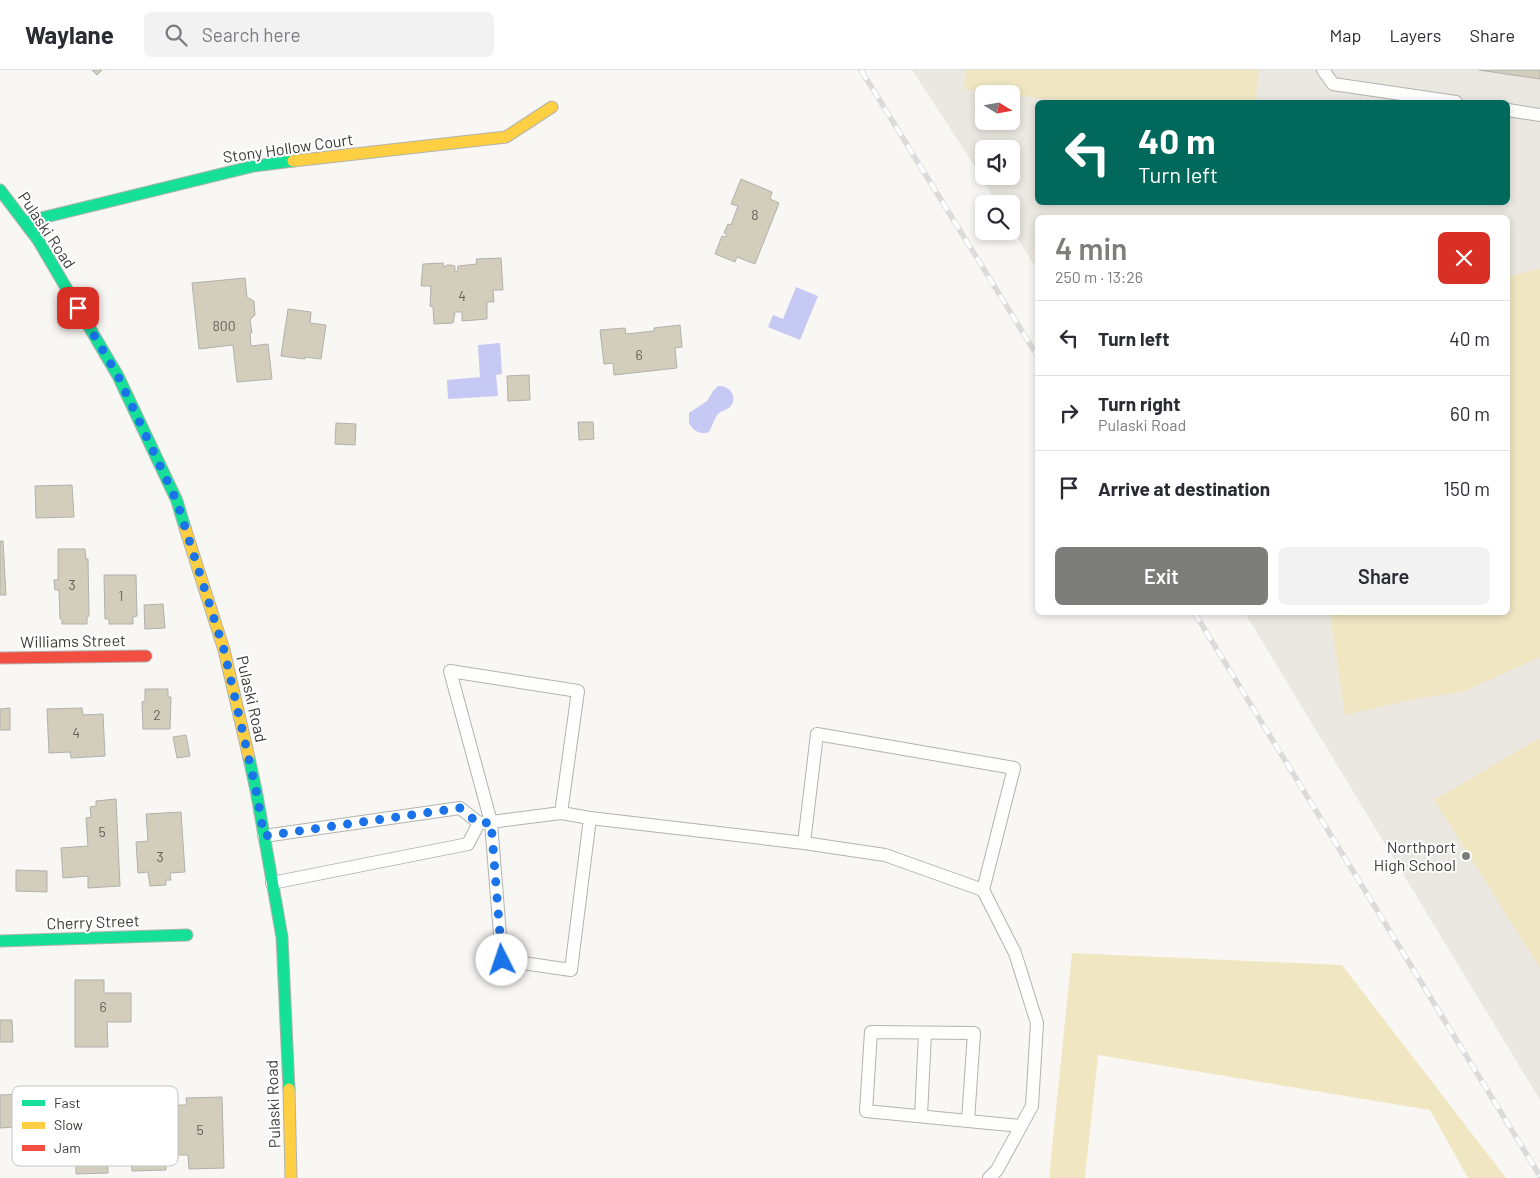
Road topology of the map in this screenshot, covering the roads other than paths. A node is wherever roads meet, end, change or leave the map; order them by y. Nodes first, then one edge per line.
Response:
1 (1323, 70) edge
2 (1442, 100) edge
3 (552, 107) dead end
4 (1510, 110) edge
5 (1540, 115) edge
6 (0, 190) edge
7 (25, 222) junction
8 (146, 656) dead end
9 (0, 658) edge
10 (562, 813) junction
11 (590, 818) junction
12 (485, 823) junction
13 (264, 836) junction
14 (804, 843) junction
15 (272, 883) junction
16 (983, 890) junction
17 (187, 935) dead end
18 (0, 941) edge
19 (925, 1032) junction
20 (921, 1116) junction
21 (968, 1121) junction
22 (1021, 1126) junction
23 (291, 1178) edge
24 (989, 1178) edge

1 - 2 lane
3 - 7 main road, Stony Hollow Court
4 - 5 lane
6 - 7 main road, Pulaski Road
7 - 13 main road, Pulaski Road
8 - 9 main road, Williams Street
10 - 11 lane
10 - 12 lane
10 - 12 lane
11 - 12 lane
11 - 14 lane
12 - 13 lane
12 - 15 lane
13 - 15 main road, Pulaski Road
14 - 16 lane
14 - 16 lane
15 - 23 main road, Pulaski Road
16 - 22 lane
17 - 18 main road, Cherry Street
19 - 20 lane
19 - 20 lane
19 - 21 lane
20 - 21 lane
21 - 22 lane
22 - 24 lane

